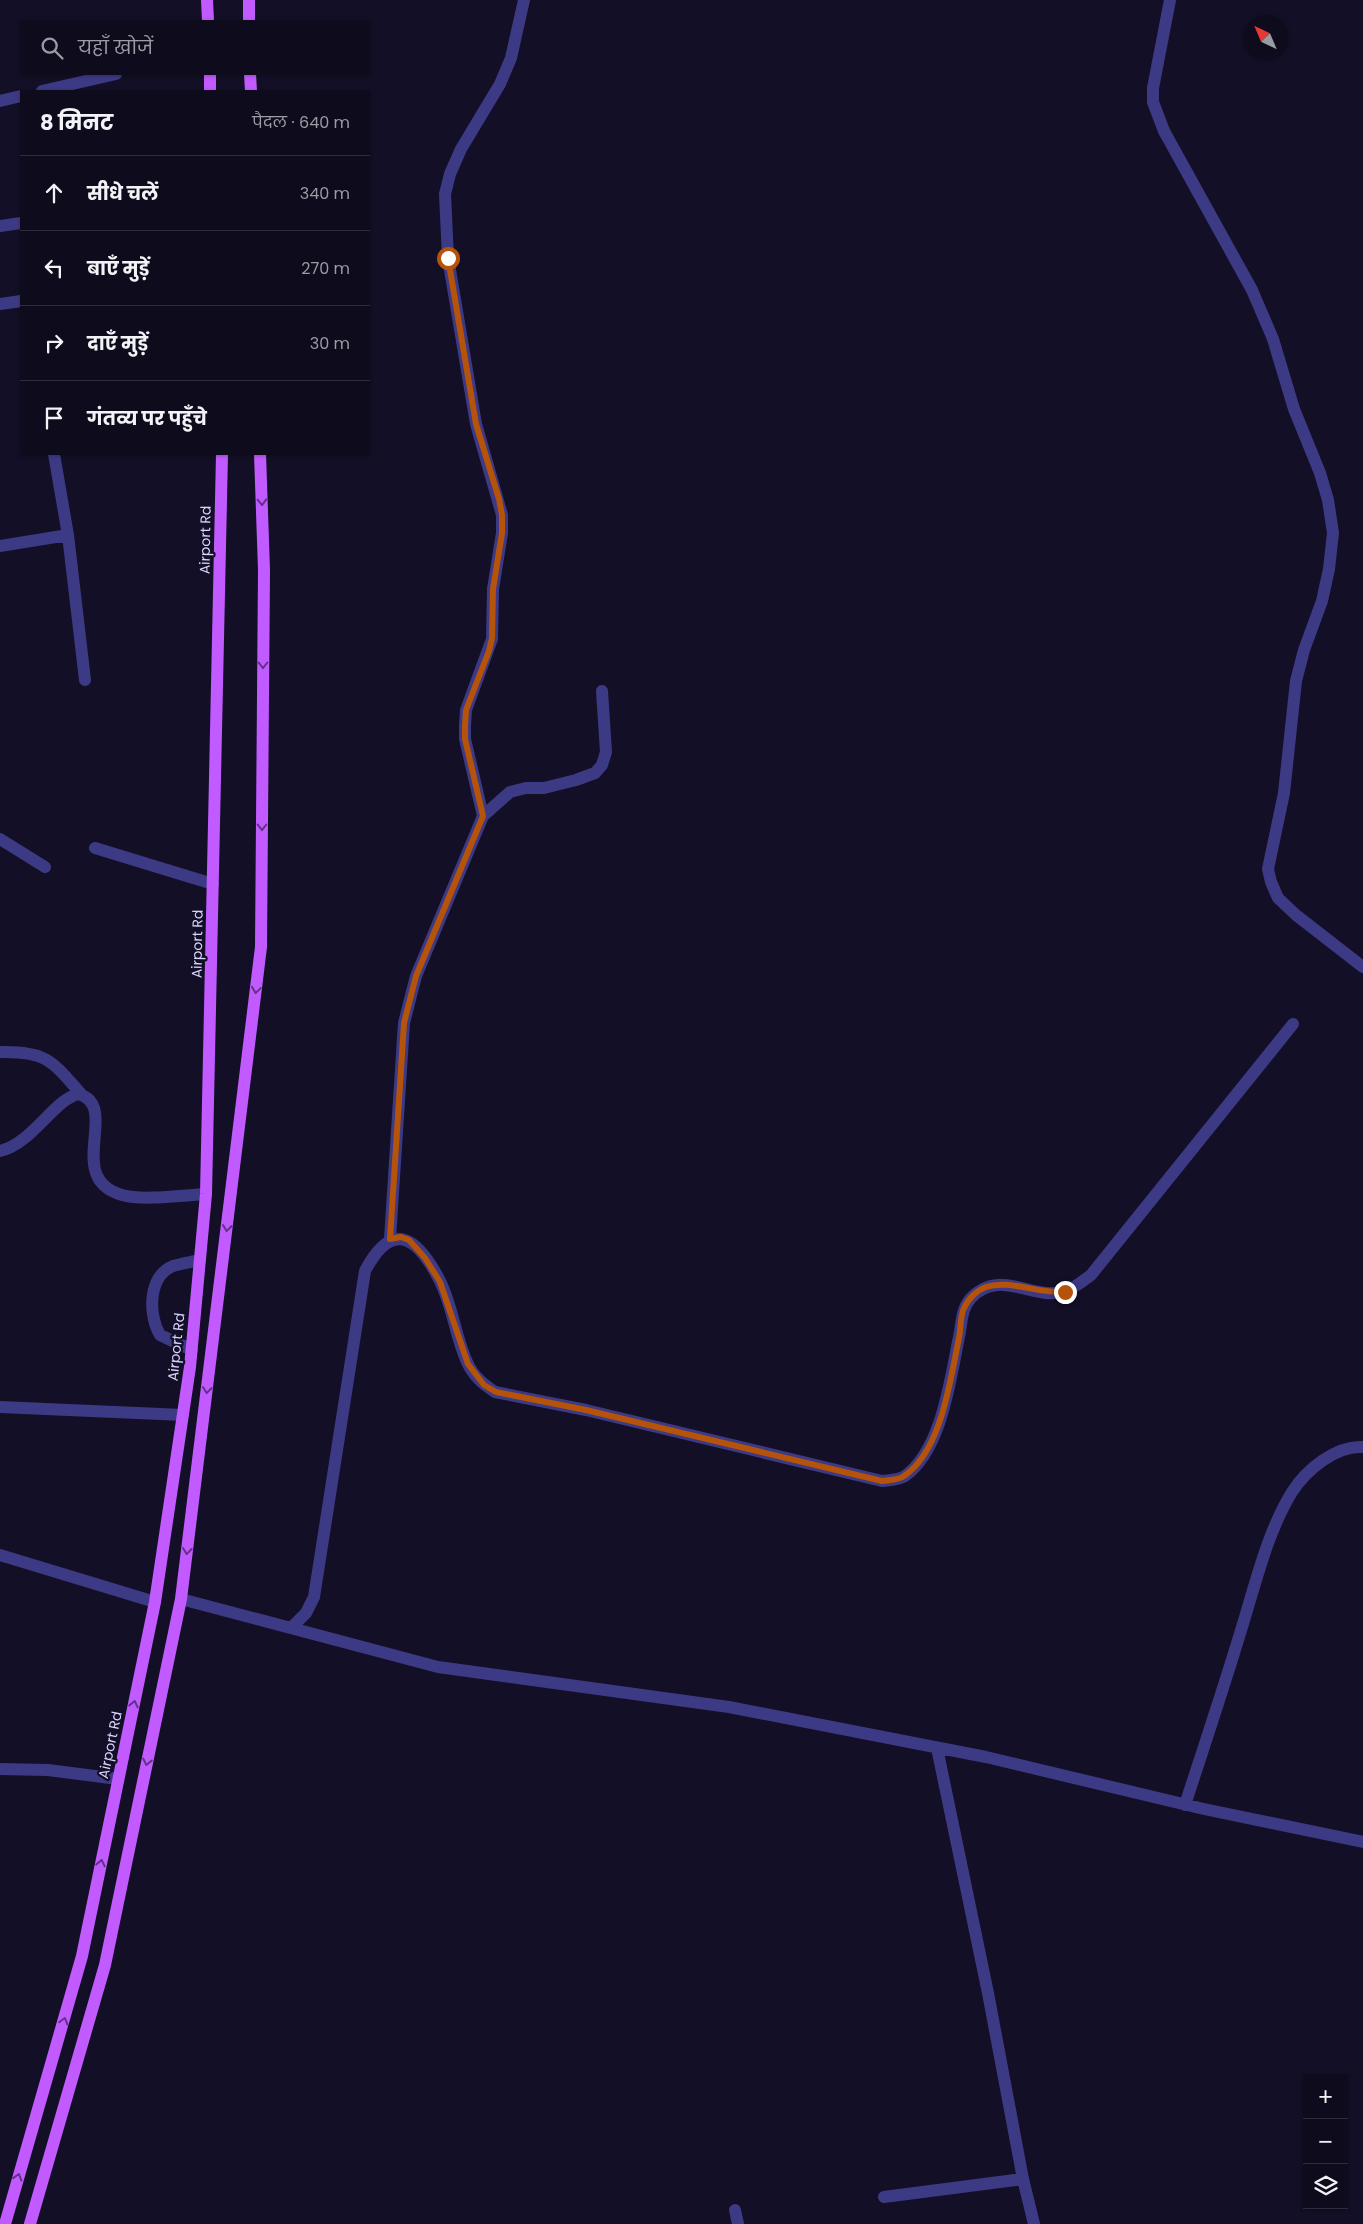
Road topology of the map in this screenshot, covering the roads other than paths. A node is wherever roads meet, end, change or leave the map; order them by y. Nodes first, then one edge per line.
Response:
1 (207, 0) edge
2 (249, 0) edge
3 (524, 0) edge
4 (1170, 0) edge
5 (208, 20) edge
6 (249, 20) edge
7 (112, 75) edge
8 (210, 75) edge
9 (250, 75) edge
10 (46, 90) edge
11 (210, 90) edge
12 (251, 90) edge
13 (20, 96) edge
14 (0, 101) edge
15 (20, 222) edge
16 (0, 226) edge
17 (20, 301) edge
18 (0, 304) edge
19 (54, 455) edge
20 (222, 455) edge
21 (260, 455) edge
22 (68, 535) junction
23 (0, 546) edge
24 (85, 680) dead end
25 (602, 692) dead end
26 (483, 816) junction
27 (0, 839) edge
28 (95, 848) dead end
29 (45, 867) dead end
30 (213, 884) junction
31 (1363, 967) edge
32 (1293, 1024) dead end
33 (0, 1052) edge
34 (82, 1095) junction
35 (0, 1151) edge
36 (206, 1194) junction
37 (390, 1239) junction
38 (200, 1260) junction
39 (192, 1350) junction
40 (0, 1406) edge
41 (183, 1415) junction
42 (1363, 1447) edge
43 (0, 1555) edge
44 (181, 1599) junction
45 (154, 1602) junction
46 (292, 1627) junction
47 (937, 1748) junction
48 (0, 1769) edge
49 (118, 1779) junction
50 (1184, 1805) junction
51 (1363, 1842) edge
52 (1023, 2179) junction
53 (884, 2197) dead end
54 (4, 2208) edge
55 (735, 2210) dead end
56 (5, 2224) edge
57 (30, 2224) edge
58 (738, 2224) edge
59 (1034, 2224) edge

1 - 5 main road
2 - 6 main road
3 - 26 street
4 - 31 street
7 - 10 street
8 - 11 main road
9 - 12 main road
13 - 14 street
15 - 16 street
17 - 18 street
19 - 22 street
20 - 30 main road, Airport Rd
21 -> 44 main road
22 - 23 street
22 - 24 street
25 - 26 street
26 - 37 street
27 - 29 street
28 - 30 street
30 - 36 main road, Airport Rd
32 - 37 street
33 - 34 street
34 - 35 street
34 - 36 street
36 - 38 main road, Airport Rd
37 - 46 street
38 - 39 main road, Airport Rd
38 - 39 street
39 - 41 main road, Airport Rd
40 - 41 street
41 - 45 main road, Airport Rd
42 - 50 street
43 - 45 street
44 - 46 street
44 -> 57 main road
49 -> 45 main road, Airport Rd
46 - 47 street
47 - 50 street
47 - 52 street
48 - 49 street
54 -> 49 main road, Airport Rd
50 - 51 street
52 - 53 street
52 - 59 street
54 - 56 main road, Airport Rd
55 - 58 street

